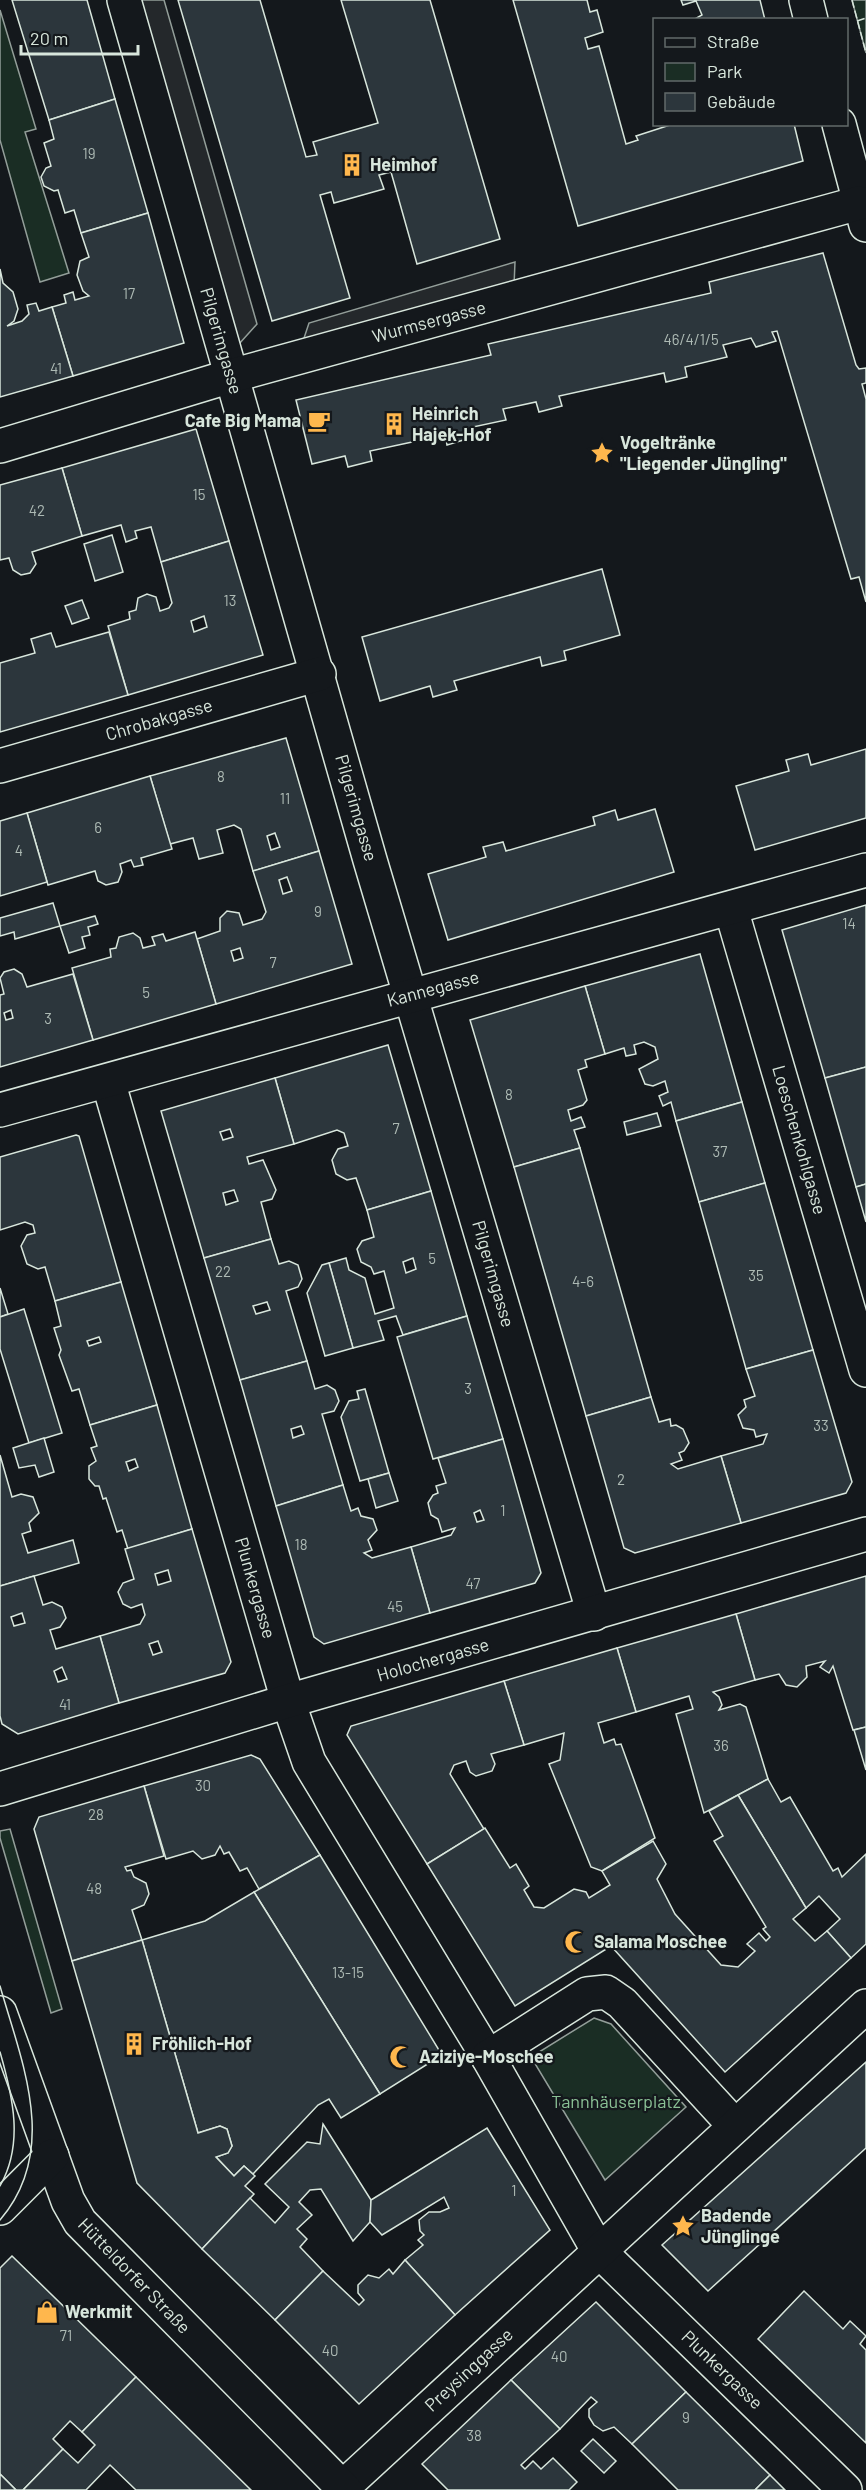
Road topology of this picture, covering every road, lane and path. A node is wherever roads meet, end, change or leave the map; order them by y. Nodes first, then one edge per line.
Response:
1 (124, 0) edge
2 (806, 0) edge
3 (810, 18) edge
4 (839, 126) edge
5 (863, 214) edge
6 (231, 376) junction
7 (0, 446) edge
8 (319, 674) junction
9 (0, 766) edge
10 (866, 870) edge
11 (731, 909) junction
12 (411, 994) junction
13 (108, 1080) junction
14 (0, 1110) edge
15 (866, 1370) edge
16 (866, 1534) edge
17 (594, 1614) junction
18 (288, 1701) junction
19 (0, 1789) edge
20 (866, 2006) edge
21 (0, 2013) edge
22 (488, 2057) junction
23 (735, 2126) junction
24 (52, 2156) junction
25 (0, 2208) edge
26 (598, 2250) junction
27 (342, 2489) edge
28 (846, 2490) edge

1 - 6 street, Pilgerimgasse
2 - 3 street
4 - 5 street
5 - 6 street, Wurmsergasse
6 - 7 street, Wurmsergasse
6 - 8 street, Pilgerimgasse
8 - 9 street, Chrobakgasse
8 - 12 street, Pilgerimgasse
10 - 11 street, Kannegasse
11 - 12 street, Kannegasse
11 - 15 street, Loeschenkohlgasse
12 - 13 street, Kannegasse
12 - 17 street, Pilgerimgasse
13 - 14 street, Kannegasse
13 - 18 street, Plunkergasse
16 - 17 street, Holochergasse
17 - 18 street, Holochergasse
18 - 19 street, Holochergasse
18 - 22 street, Plunkergasse
20 - 23 street
21 - 24 street, Hütteldorfer Straße
22 - 23 street
22 - 26 street
23 - 26 street
24 - 25 street
24 - 27 street, Hütteldorfer Straße
26 - 27 street, Preysinggasse
26 - 28 street, Plunkergasse

